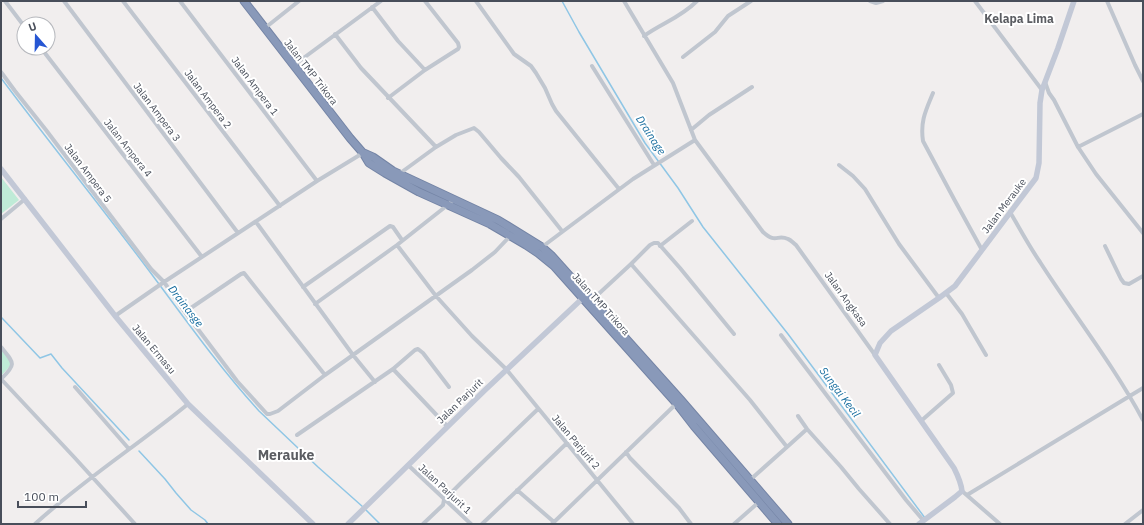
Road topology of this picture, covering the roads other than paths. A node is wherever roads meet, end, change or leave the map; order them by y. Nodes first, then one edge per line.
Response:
1 (5, 1) edge
2 (64, 1) edge
3 (123, 1) edge
4 (180, 1) edge
5 (244, 1) edge
6 (299, 1) edge
7 (380, 1) edge
8 (425, 1) edge
9 (476, 1) edge
10 (624, 1) edge
11 (697, 1) edge
12 (751, 1) edge
13 (870, 1) edge
14 (883, 1) edge
15 (975, 1) edge
16 (1074, 1) edge
17 (1107, 1) edge
18 (372, 7) junction
19 (16, 16) edge
20 (264, 28) junction
21 (336, 34) junction
22 (644, 36) junction
23 (47, 56) edge
24 (683, 57) dead end
25 (294, 65) junction
26 (592, 66) dead end
27 (425, 70) junction
28 (1, 72) edge
29 (1143, 81) edge
30 (1044, 82) junction
31 (752, 87) dead end
32 (1042, 90) junction
33 (934, 93) dead end
34 (388, 98) junction
35 (1143, 114) edge
36 (691, 130) junction
37 (695, 140) junction
38 (436, 147) junction
39 (1078, 147) junction
40 (363, 153) junction
41 (655, 164) junction
42 (839, 165) dead end
43 (1, 168) edge
44 (399, 174) junction
45 (317, 181) junction
46 (619, 189) junction
47 (25, 199) junction
48 (454, 200) junction
49 (448, 205) junction
50 (280, 206) junction
51 (1010, 212) junction
52 (1, 218) edge
53 (692, 221) dead end
54 (256, 222) junction
55 (562, 231) junction
56 (238, 233) junction
57 (1143, 233) edge
58 (510, 236) junction
59 (402, 240) junction
60 (397, 244) junction
61 (660, 246) junction
62 (1105, 246) dead end
63 (542, 247) junction
64 (982, 250) junction
65 (202, 257) junction
66 (631, 264) junction
67 (1143, 276) edge
68 (164, 282) junction
69 (303, 287) junction
70 (946, 293) junction
71 (436, 296) junction
72 (584, 296) junction
73 (939, 298) junction
74 (592, 300) junction
75 (315, 304) junction
76 (185, 312) junction
77 (115, 316) junction
78 (734, 334) dead end
79 (781, 335) dead end
80 (1, 347) edge
81 (353, 355) junction
82 (875, 355) junction
83 (986, 356) dead end
84 (939, 365) dead end
85 (392, 369) junction
86 (506, 369) junction
87 (325, 375) junction
88 (1, 379) edge
89 (376, 382) junction
90 (75, 387) dead end
91 (449, 387) dead end
92 (1143, 388) edge
93 (1130, 396) junction
94 (679, 402) junction
95 (188, 404) junction
96 (538, 409) junction
97 (798, 416) dead end
98 (1143, 420) edge
99 (921, 421) junction
100 (448, 426) junction
101 (807, 429) junction
102 (298, 435) dead end
103 (567, 443) junction
104 (787, 447) junction
105 (129, 449) junction
106 (626, 452) junction
107 (408, 466) junction
108 (92, 476) junction
109 (750, 480) junction
110 (598, 481) junction
111 (517, 490) junction
112 (962, 491) junction
113 (756, 492) junction
114 (967, 495) junction
115 (444, 500) junction
116 (759, 502) junction
117 (1143, 510) edge
118 (924, 520) edge
119 (553, 523) edge
120 (998, 523) edge
121 (35, 524) edge
122 (135, 524) edge
123 (313, 524) edge
124 (348, 524) edge
125 (424, 524) edge
126 (471, 524) edge
127 (482, 524) edge
128 (633, 524) edge
129 (690, 524) edge
130 (734, 524) edge
131 (778, 524) edge
132 (788, 524) edge
133 (890, 524) edge
134 (1125, 524) edge

1 - 19 street
2 - 56 street, Jalan Ampera 3
3 - 50 street, Jalan Ampera 2
4 - 45 street, Jalan Ampera 1
5 - 20 highway, Jalan TMP Trikora
6 - 20 street
7 - 18 street
8 - 27 street
9 - 46 street
10 - 22 street, Jalan Angkasa
11 - 22 street
12 - 24 street
13 - 14 street
15 - 32 street
16 - 30 street, Jalan Merauke
17 - 29 street
18 - 21 street
18 - 27 street
20 - 25 highway, Jalan TMP Trikora
21 - 25 street
21 - 34 street
22 - 36 street, Jalan Angkasa
23 - 65 street, Jalan Ampera 4
25 - 40 highway, Jalan TMP Trikora
26 - 41 street
27 - 34 street
28 - 68 street, Jalan Ampera 5
30 - 32 street, Jalan Merauke
30 - 39 street
31 - 36 street
32 - 51 street, Jalan Merauke
33 - 64 street
34 - 38 street
35 - 39 street
36 - 37 street, Jalan Angkasa
37 - 41 street
37 - 82 street, Jalan Angkasa
38 - 44 street
38 - 55 street
39 - 57 street
40 - 44 highway, Jalan TMP Trikora
40 - 45 street
40 - 49 highway, Jalan TMP Trikora
41 - 46 street
42 - 73 street
43 - 47 street, Jalan Ermasu
44 - 48 highway, Jalan TMP Trikora
45 - 50 street
46 - 55 street
47 - 52 street
47 - 77 street, Jalan Ermasu
48 - 49 street
48 - 63 highway, Jalan TMP Trikora
49 - 58 highway, Jalan TMP Trikora
49 - 59 street
50 - 54 street
51 - 64 street, Jalan Merauke
51 - 93 street
53 - 61 street
54 - 56 street
54 - 69 street
55 - 63 street
56 - 65 street
58 - 71 street
58 - 72 highway, Jalan TMP Trikora
59 - 60 street
59 - 69 street
60 - 71 street, Jalan Parjurit 2
60 - 75 street
61 - 66 street
61 - 78 street
62 - 67 street
63 - 72 highway, Jalan TMP Trikora
64 - 70 street, Jalan Merauke
65 - 68 street
66 - 74 street
66 - 104 street
68 - 76 street, Jalan Ampera 5
68 - 77 street
69 - 75 street
70 - 73 street, Jalan Merauke
70 - 83 street
71 - 81 street
71 - 86 street, Jalan Parjurit 2
72 - 74 highway, Jalan TMP Trikora
72 - 86 street, Jalan Parjurit
72 - 94 highway, Jalan TMP Trikora
73 - 82 street, Jalan Merauke
74 - 94 highway, Jalan TMP Trikora
75 - 81 street
76 - 87 street
76 - 87 street, Jalan Ampera 5
77 - 95 street, Jalan Ermasu
79 - 118 street
80 - 88 street
81 - 87 street
81 - 89 street
82 - 99 street, Jalan Angkasa
84 - 99 street
85 - 89 street
85 - 91 street
85 - 100 street
86 - 96 street, Jalan Parjurit 2
86 - 100 street, Jalan Parjurit
88 - 108 street
89 - 102 street
90 - 105 street
92 - 93 street
93 - 98 street
93 - 114 street
94 - 106 street
94 - 109 highway, Jalan TMP Trikora
94 - 113 highway, Jalan TMP Trikora
95 - 105 street
95 - 123 street, Jalan Ermasu
96 - 103 street, Jalan Parjurit 2
96 - 115 street
97 - 101 street
99 - 112 street, Jalan Angkasa
100 - 107 street, Jalan Parjurit
101 - 104 street
101 - 133 street
103 - 110 street, Jalan Parjurit 2
103 - 111 street
104 - 109 street
105 - 108 street
106 - 110 street
106 - 129 street
107 - 115 street, Jalan Parjurit 1
107 - 124 street, Jalan Parjurit
108 - 121 street
108 - 122 street
109 - 113 highway, Jalan TMP Trikora
110 - 119 street
110 - 128 street, Jalan Parjurit 2
111 - 119 street
111 - 127 street
112 - 114 street
112 - 118 street
113 - 116 highway, Jalan TMP Trikora
113 - 132 highway, Jalan TMP Trikora
114 - 120 street
115 - 125 street
115 - 126 street, Jalan Parjurit 1
116 - 130 street
116 - 131 highway, Jalan TMP Trikora
117 - 134 street

